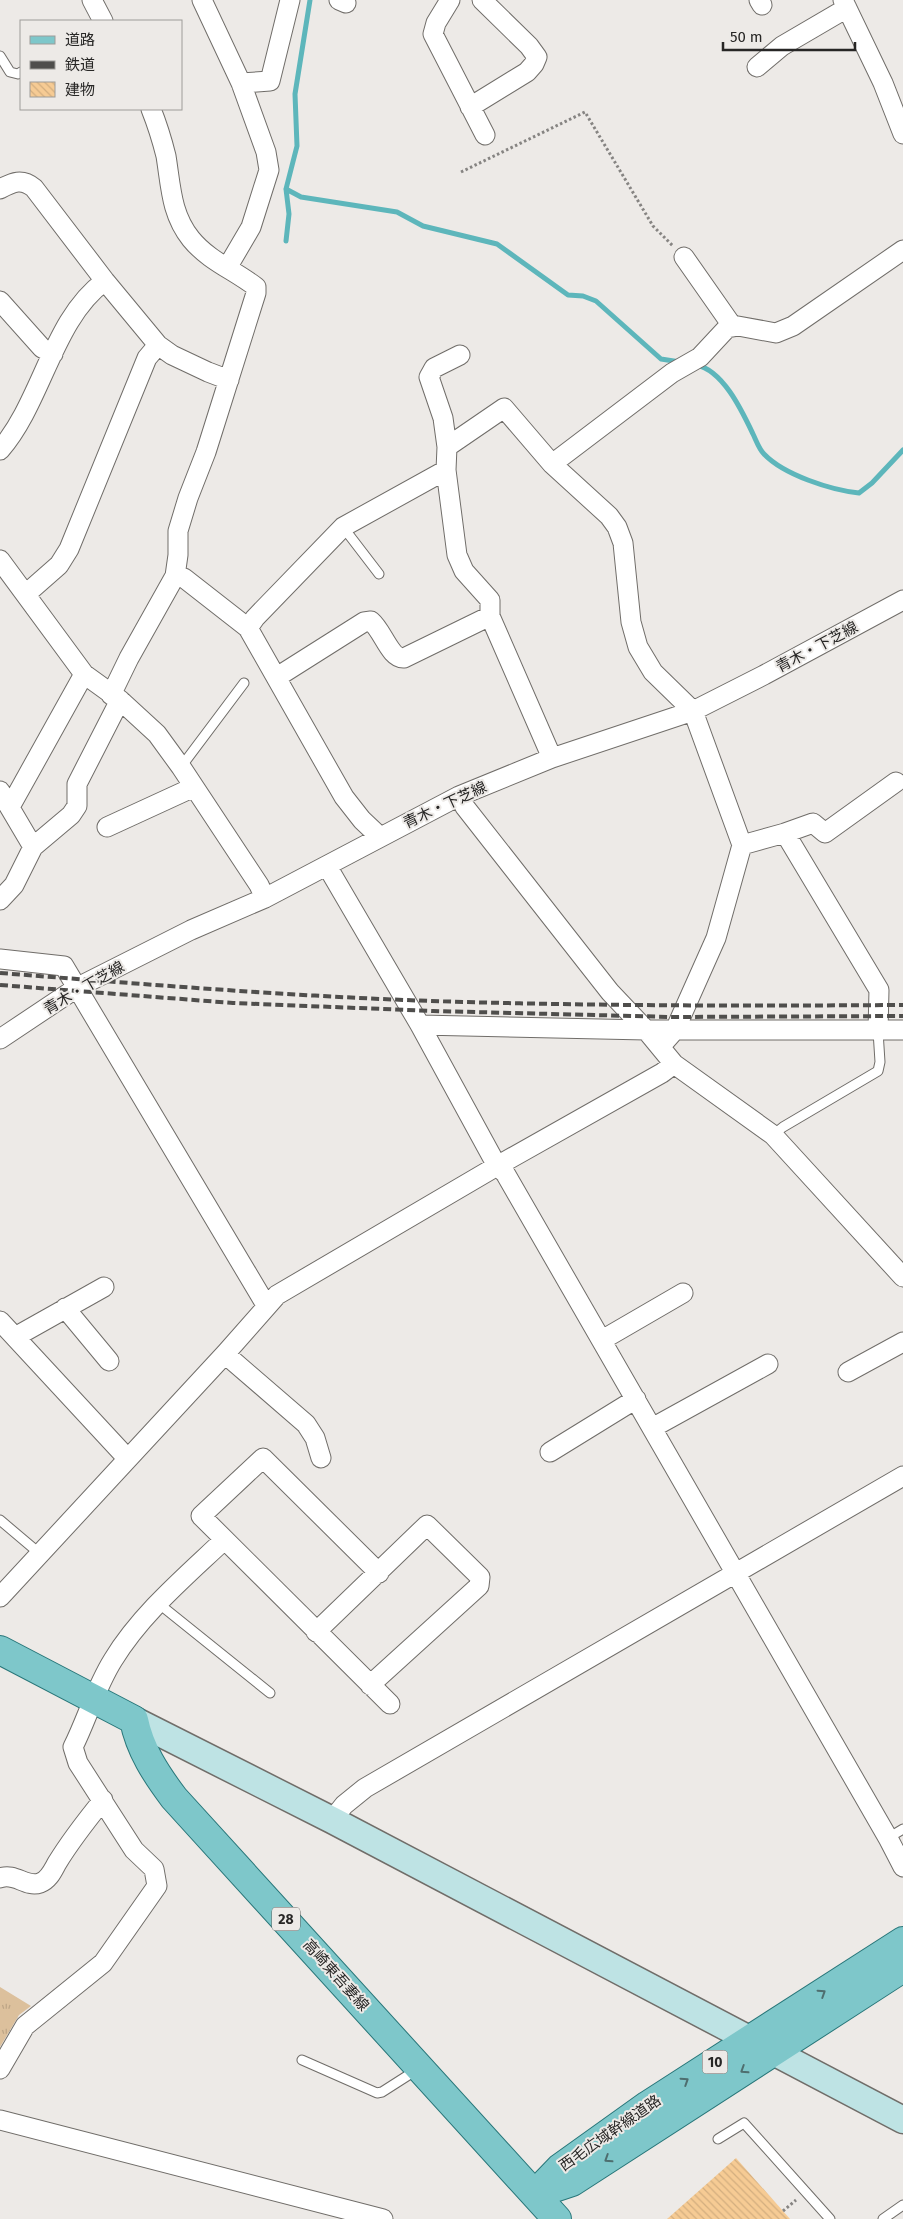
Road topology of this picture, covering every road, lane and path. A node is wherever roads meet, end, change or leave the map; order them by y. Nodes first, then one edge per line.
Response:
1 (92, 0) edge
2 (202, 0) edge
3 (290, 0) edge
4 (450, 0) edge
5 (482, 0) edge
6 (845, 4) edge
7 (102, 20) edge
8 (0, 56) edge
9 (757, 66) dead end
10 (20, 73) edge
11 (241, 84) junction
12 (470, 107) junction
13 (151, 110) edge
14 (903, 134) edge
15 (485, 135) dead end
16 (461, 172) dead end
17 (0, 188) edge
18 (903, 250) edge
19 (684, 257) joint
20 (227, 268) junction
21 (105, 281) junction
22 (0, 301) edge
23 (733, 327) junction
24 (158, 344) junction
25 (53, 354) junction
26 (460, 354) dead end
27 (229, 380) junction
28 (447, 447) junction
29 (0, 450) edge
30 (552, 464) junction
31 (446, 470) junction
32 (344, 526) junction
33 (0, 560) edge
34 (379, 574) dead end
35 (175, 576) junction
36 (26, 594) junction
37 (903, 600) edge
38 (490, 616) junction
39 (248, 628) junction
40 (84, 674) junction
41 (277, 677) junction
42 (244, 683) dead end
43 (116, 697) junction
44 (693, 711) junction
45 (552, 758) junction
46 (181, 767) junction
47 (896, 782) dead end
48 (194, 786) junction
49 (0, 791) edge
50 (459, 796) junction
51 (10, 807) junction
52 (107, 827) dead end
53 (785, 834) junction
54 (380, 836) junction
55 (742, 846) junction
56 (33, 847) junction
57 (327, 866) junction
58 (265, 898) junction
59 (0, 900) edge
60 (0, 959) edge
61 (78, 988) junction
62 (420, 1025) junction
63 (646, 1030) junction
64 (675, 1030) junction
65 (903, 1030) edge
66 (878, 1031) junction
67 (0, 1039) edge
68 (660, 1047) junction
69 (674, 1064) junction
70 (773, 1136) junction
71 (497, 1166) junction
72 (903, 1277) edge
73 (104, 1287) dead end
74 (683, 1293) dead end
75 (266, 1305) junction
76 (65, 1308) junction
77 (0, 1320) edge
78 (15, 1337) junction
79 (602, 1340) junction
80 (903, 1342) edge
81 (225, 1354) junction
82 (109, 1361) dead end
83 (768, 1364) dead end
84 (848, 1372) dead end
85 (636, 1399) junction
86 (652, 1428) junction
87 (550, 1452) dead end
88 (127, 1458) junction
89 (321, 1458) dead end
90 (903, 1476) edge
91 (0, 1520) edge
92 (224, 1540) junction
93 (39, 1554) junction
94 (737, 1572) junction
95 (379, 1573) junction
96 (0, 1597) edge
97 (158, 1603) junction
98 (316, 1632) junction
99 (0, 1650) edge
100 (370, 1685) junction
101 (270, 1694) dead end
102 (94, 1700) junction
103 (390, 1704) dead end
104 (134, 1720) junction
105 (103, 1800) junction
106 (332, 1820) junction
107 (896, 1834) edge
108 (903, 1867) edge
109 (0, 1878) edge
110 (903, 1941) edge
111 (903, 1968) edge
112 (749, 2040) junction
113 (773, 2052) junction
114 (302, 2060) dead end
115 (420, 2067) junction
116 (0, 2069) edge
117 (0, 2120) edge
118 (903, 2120) edge
119 (718, 2139) dead end
120 (805, 2192) junction
121 (535, 2194) junction
122 (783, 2211) dead end
123 (901, 2211) edge
124 (383, 2219) edge
125 (557, 2219) edge
126 (830, 2219) edge
127 (883, 2219) edge

1 - 7 street
2 - 11 street
3 - 11 street
4 - 12 street
5 - 12 street
6 - 9 street
6 - 14 street
8 - 10 lane
11 - 20 street
12 - 15 street
13 - 20 street
16 - 19 path
17 - 21 street
18 - 23 street
19 - 23 street
20 - 27 street
21 - 24 street
21 - 25 street
22 - 25 street
23 - 30 street
24 - 27 street
24 - 36 street
25 - 29 street
26 - 28 street
27 - 35 street
28 - 30 street
28 - 31 street
30 - 44 street
31 - 32 street
31 - 38 street
32 - 34 lane
32 - 39 street
33 - 36 street
35 - 39 street
35 - 43 street
36 - 40 street
37 - 44 street, 青木・下芝線
38 - 41 street
38 - 45 street
39 - 41 street
40 - 43 street
40 - 51 street
41 - 54 street
42 - 46 lane
43 - 46 street
43 - 56 street
44 - 45 street, 青木・下芝線
44 - 55 street
45 - 50 street, 青木・下芝線
46 - 48 street
47 - 53 street
48 - 52 street
48 - 58 street
49 - 51 street
50 - 54 street, 青木・下芝線
50 - 63 street
51 - 56 street
53 - 55 street
53 - 66 street
54 - 57 street, 青木・下芝線
55 - 64 street
56 - 59 street
57 - 58 street, 青木・下芝線
57 - 62 street
58 - 61 street, 青木・下芝線
60 - 61 street
61 - 67 street, 青木・下芝線
61 - 75 street
62 - 63 street
62 - 71 street
63 - 64 street
63 - 68 street
64 - 66 street
64 - 68 street
65 - 66 street
66 - 70 lane
68 - 69 street
69 - 70 street
69 - 71 street
70 - 72 street
71 - 75 street
71 - 79 street
73 - 76 street
74 - 79 street
75 - 81 street
76 - 78 street
76 - 82 street
77 - 78 street
78 - 88 street
79 - 85 street
80 - 84 street
81 - 88 street
81 - 89 street
83 - 86 street
85 - 86 street
85 - 87 street
86 - 94 street
88 - 93 street
90 - 94 street
91 - 93 lane
92 - 95 street
92 - 97 street
92 - 98 street
93 - 96 street
94 - 106 street
94 - 107 street
95 - 98 street
95 - 100 street
97 - 101 lane
97 - 102 street
98 - 100 street
99 - 102 main road
100 - 103 street
102 - 104 main road
102 - 105 street
104 - 106 street
104 - 115 main road, 高崎東吾妻線 / 28
105 - 109 street
105 - 116 street
106 - 112 street
107 - 108 street
112 -> 110 main road, 西毛広域幹線道路 / 10
111 - 113 main road, 西毛広域幹線道路 / 10
112 - 113 street
121 -> 112 main road, 西毛広域幹線道路 / 10
113 - 118 street
113 -> 121 main road, 西毛広域幹線道路 / 10
114 - 115 lane
115 - 121 main road, 高崎東吾妻線 / 28
117 - 124 street
119 - 120 lane
120 - 122 path
120 - 126 lane
121 - 125 main road, 高崎東吾妻線 / 28
123 - 127 lane

